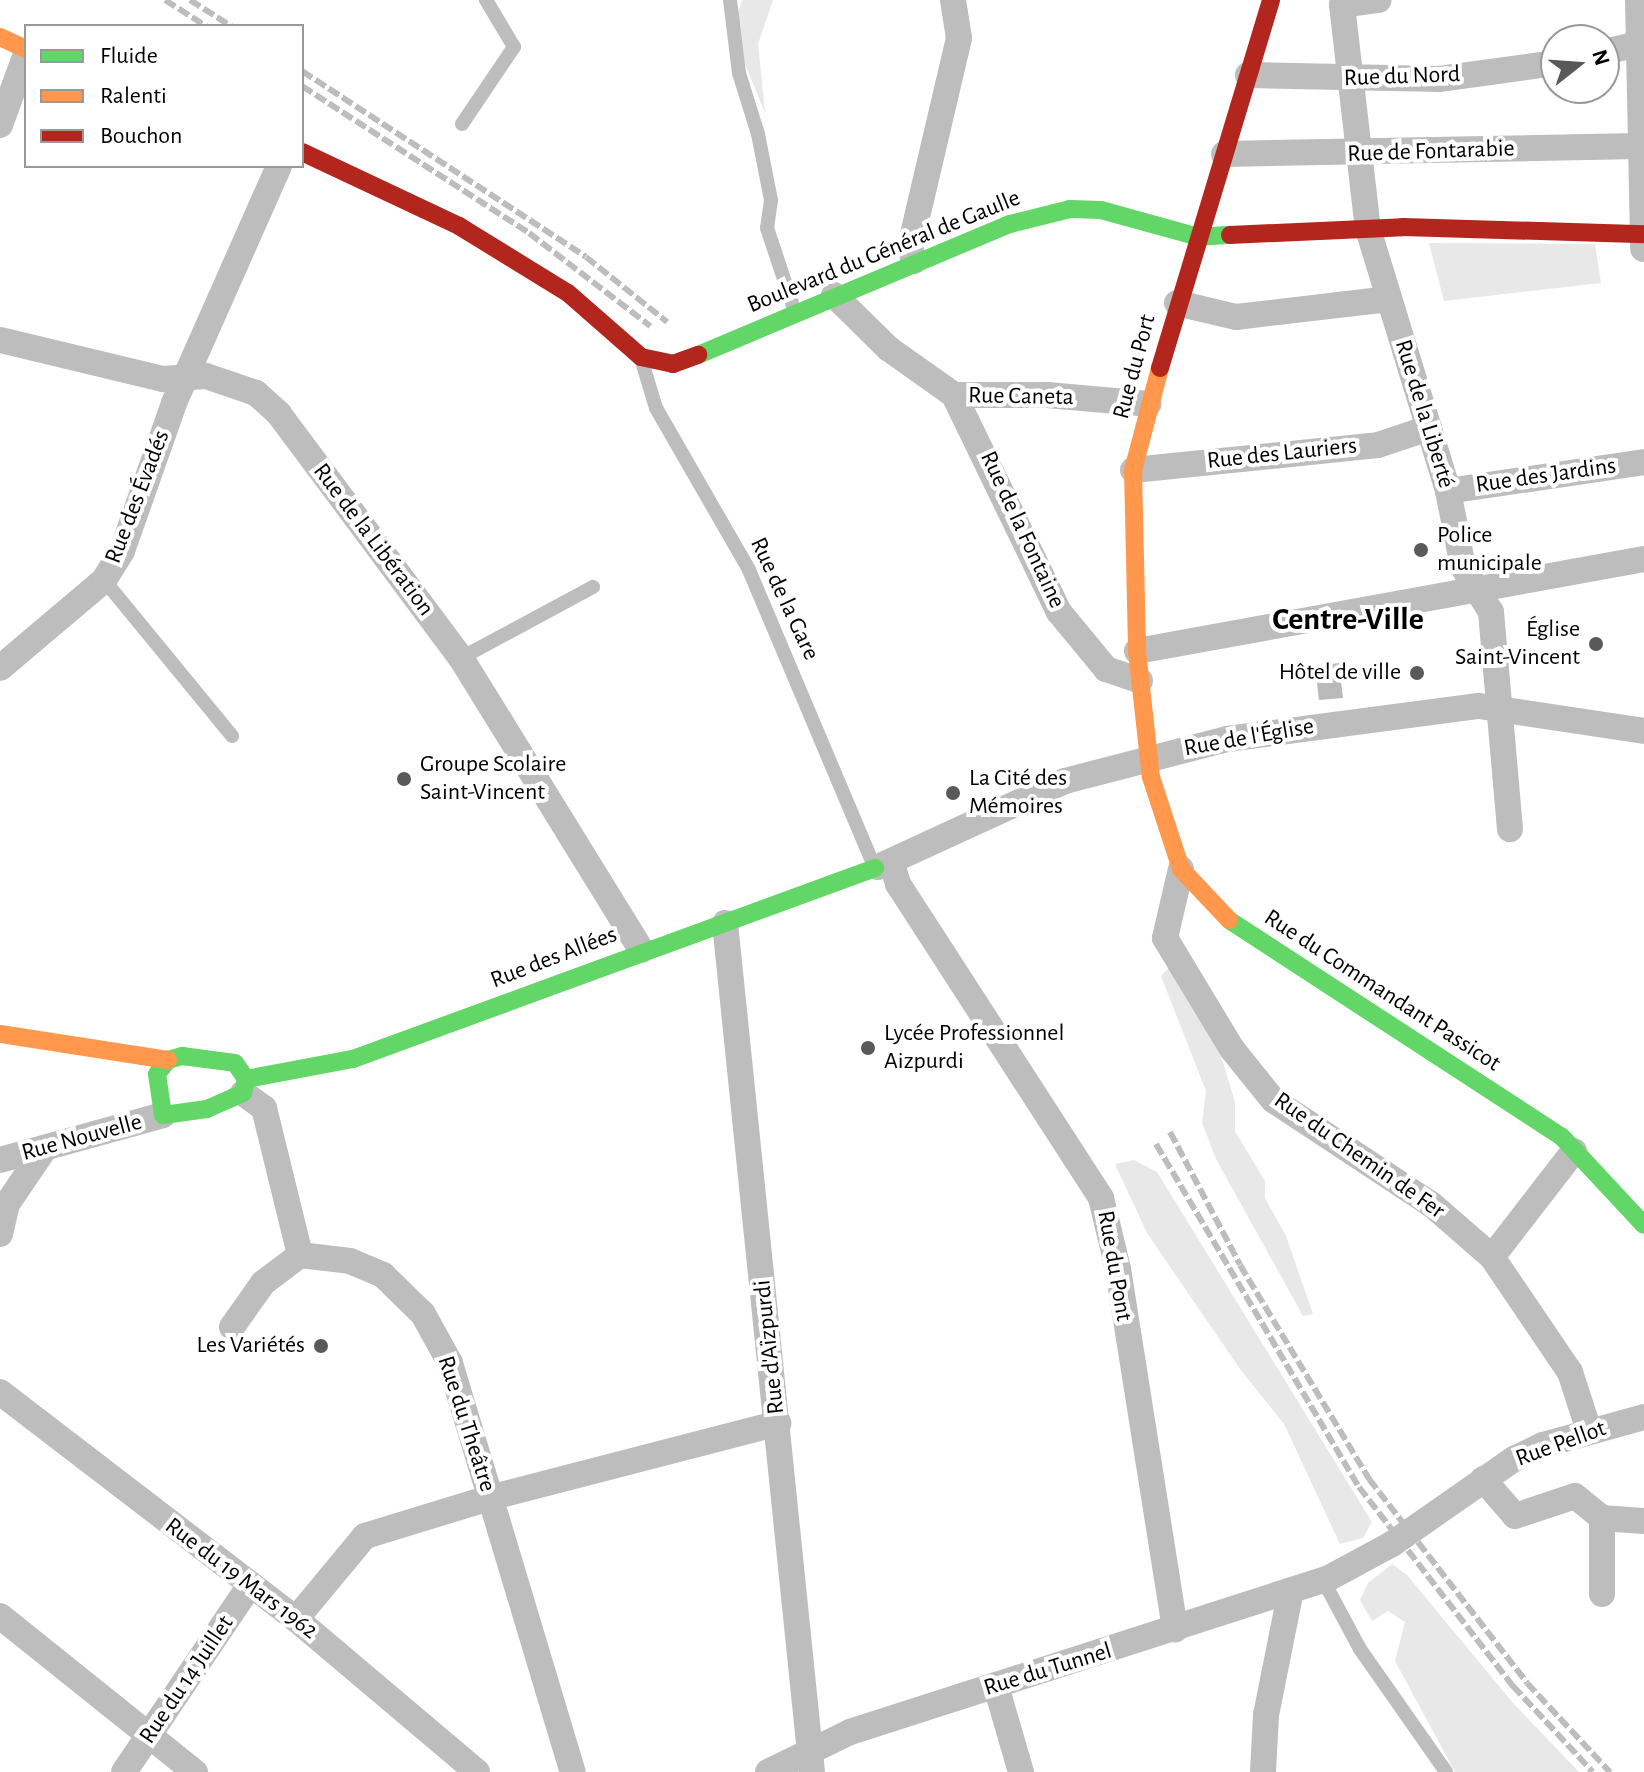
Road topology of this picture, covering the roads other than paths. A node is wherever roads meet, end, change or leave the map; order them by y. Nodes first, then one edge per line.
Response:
1 (486, 0) edge
2 (730, 0) edge
3 (953, 0) edge
4 (1271, 0) edge
5 (1379, 0) edge
6 (1638, 0) edge
7 (1337, 3) edge
8 (0, 37) edge
9 (1639, 44) junction
10 (1620, 48) edge
11 (24, 50) edge
12 (24, 57) edge
13 (1540, 65) edge
14 (1248, 75) junction
15 (1349, 80) junction
16 (462, 124) dead end
17 (0, 125) edge
18 (1639, 146) junction
19 (304, 153) edge
20 (1224, 154) junction
21 (1356, 155) junction
22 (278, 168) edge
23 (1368, 229) junction
24 (1199, 237) junction
25 (1643, 240) edge
26 (914, 261) junction
27 (834, 295) junction
28 (1389, 299) junction
29 (1177, 303) junction
30 (795, 312) junction
31 (0, 340) edge
32 (641, 357) junction
33 (187, 377) junction
34 (954, 395) junction
35 (1149, 404) junction
36 (1429, 428) junction
37 (1644, 462) edge
38 (1133, 470) junction
39 (1448, 491) junction
40 (1644, 559) edge
41 (104, 580) junction
42 (593, 587) dead end
43 (1479, 592) junction
44 (1137, 651) junction
45 (461, 658) junction
46 (0, 668) edge
47 (1140, 681) junction
48 (1498, 707) junction
49 (1644, 731) edge
50 (232, 736) dead end
51 (1148, 760) junction
52 (1510, 829) dead end
53 (883, 866) junction
54 (1181, 869) junction
55 (725, 923) junction
56 (641, 950) junction
57 (0, 1034) edge
58 (162, 1067) junction
59 (253, 1089) junction
60 (163, 1115) junction
61 (45, 1148) junction
62 (1574, 1151) junction
63 (0, 1160) edge
64 (1644, 1225) edge
65 (0, 1234) edge
66 (300, 1255) junction
67 (1492, 1257) junction
68 (232, 1327) dead end
69 (0, 1392) edge
70 (1644, 1417) edge
71 (778, 1423) junction
72 (1589, 1431) junction
73 (1483, 1479) junction
74 (489, 1498) junction
75 (1443, 1506) joint
76 (1602, 1518) junction
77 (1644, 1521) edge
78 (1323, 1580) junction
79 (249, 1587) junction
80 (1291, 1590) junction
81 (1602, 1594) dead end
82 (0, 1616) edge
83 (296, 1619) junction
84 (1175, 1630) junction
85 (996, 1686) junction
86 (150, 1736) junction
87 (809, 1762) edge
88 (124, 1772) edge
89 (195, 1772) edge
90 (477, 1772) edge
91 (573, 1772) edge
92 (768, 1772) edge
93 (1021, 1772) edge
94 (1263, 1772) edge
95 (1446, 1772) edge

1 - 16 lane
2 - 30 lane
3 - 26 street
4 - 14 street, Rue du Port
5 - 7 street
6 - 9 street
7 - 15 street, Rue de la Liberté
8 - 11 street
9 - 10 street
9 - 18 street
12 - 17 street
13 - 15 street, Rue du Nord
14 - 15 street, Rue du Nord
14 - 20 street, Rue du Port
15 - 21 street, Rue de la Liberté
18 - 21 street, Rue de Fontarabie
18 - 25 street
19 - 32 street
20 - 21 street, Rue de Fontarabie
20 - 24 street, Rue du Port
21 - 23 street, Rue de la Liberté
22 - 33 street
23 - 24 street, Boulevard du Général de Gaulle
23 - 25 street, Boulevard du Général de Gaulle
23 - 28 street, Rue de la Liberté
24 - 26 street, Boulevard du Général de Gaulle
24 - 29 street, Rue du Port
26 - 27 street, Boulevard du Général de Gaulle
27 - 30 street, Boulevard du Général de Gaulle
27 - 34 street, Rue Caneta
28 - 29 street
28 - 36 street, Rue de la Liberté
29 - 35 street, Rue du Port
30 - 32 street, Boulevard du Général de Gaulle
31 - 33 street, Rue de la Libération
32 - 53 lane, Rue de la Gare
33 - 41 street, Rue des Évadés
33 - 45 street, Rue de la Libération
34 - 35 street, Rue Caneta
34 - 47 street, Rue de la Fontaine
35 - 38 street, Rue du Port
36 - 38 street, Rue des Lauriers
36 - 39 street, Rue de la Liberté
37 - 39 street, Rue des Jardins
38 - 44 street, Rue du Port
39 - 43 street, Rue de la Liberté
40 - 43 street
41 - 46 street, Rue des Évadés
41 - 50 lane
42 - 45 lane
43 - 44 street
43 - 48 street, Rue de la Liberté
44 - 47 street, Rue du Port
45 - 56 street, Rue de la Libération
47 - 51 street, Rue du Port
48 - 49 street, Rue de l'Église
48 - 51 street, Rue de l'Église
48 - 52 street, Rue de la Liberté
51 - 53 street, Rue de l'Église
51 - 54 street, Rue du Commandant Passicot
53 - 55 street, Rue des Allées
53 - 84 street, Rue du Pont
54 - 62 street, Rue du Commandant Passicot
54 - 67 street, Rue du Chemin de Fer
55 - 56 street, Rue des Allées
55 - 71 street, Rue d'Aïzpurdi
56 - 59 street, Rue des Allées
57 - 58 street
58 - 59 street
58 - 60 street
59 - 60 street, Rue des Allées
59 - 66 street
60 - 61 street, Rue Nouvelle
61 - 63 street, Rue Nouvelle
61 - 65 street
62 - 64 street, Rue du Commandant Passicot
62 - 67 street
66 - 68 street
66 - 74 street, Rue du Theâtre
67 - 72 street, Rue du Chemin de Fer
69 - 79 street, Rue du 19 Mars 1962
70 - 72 street, Rue Pellot
71 - 74 street
71 - 87 street, Rue d'Aïzpurdi
72 - 73 street, Rue Pellot
73 - 75 street, Rue Pellot
73 - 76 street
74 - 83 street
74 - 91 street, Rue du Theâtre
75 - 78 street, Rue du Tunnel
76 - 77 street
76 - 81 street
78 - 80 street, Rue du Tunnel
78 - 95 lane
79 - 83 street, Rue du 19 Mars 1962
79 - 86 street, Rue du 14 Juillet
80 - 84 street, Rue du Tunnel
80 - 94 street
82 - 86 street
83 - 90 street, Rue du 19 Mars 1962
84 - 85 street, Rue du Tunnel
85 - 87 street, Rue du Tunnel
85 - 93 street
86 - 88 street, Rue du 14 Juillet
86 - 89 street
87 - 92 street

